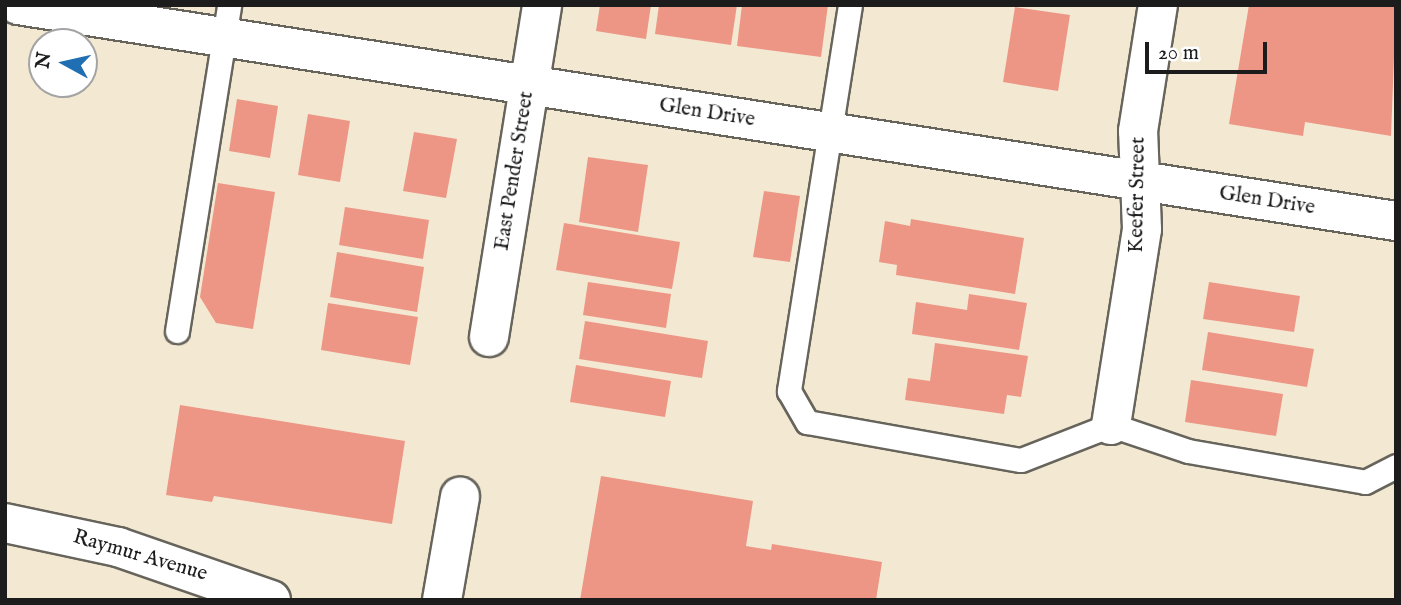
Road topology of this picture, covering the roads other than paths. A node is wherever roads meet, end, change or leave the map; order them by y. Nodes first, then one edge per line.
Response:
1 (18, 5) edge
2 (542, 5) edge
3 (850, 5) edge
4 (1158, 5) edge
5 (226, 21) edge
6 (528, 84) junction
7 (831, 132) junction
8 (1139, 181) junction
9 (1396, 221) edge
10 (177, 331) dead end
11 (489, 337) dead end
12 (1111, 425) junction
13 (1396, 466) edge
14 (460, 497) dead end
15 (5, 523) edge
16 (271, 600) edge
17 (442, 600) edge

1 - 5 street, Glen Drive
2 - 6 street, East Pender Street
3 - 7 lane
4 - 8 street, Keefer Street
5 - 6 street, Glen Drive
5 - 10 lane
6 - 7 street, Glen Drive
6 - 11 street, East Pender Street
7 - 8 street, Glen Drive
7 - 12 lane
8 - 9 street, Glen Drive
8 - 12 street, Keefer Street
12 - 13 lane
14 - 17 street
15 - 16 street, Raymur Avenue

